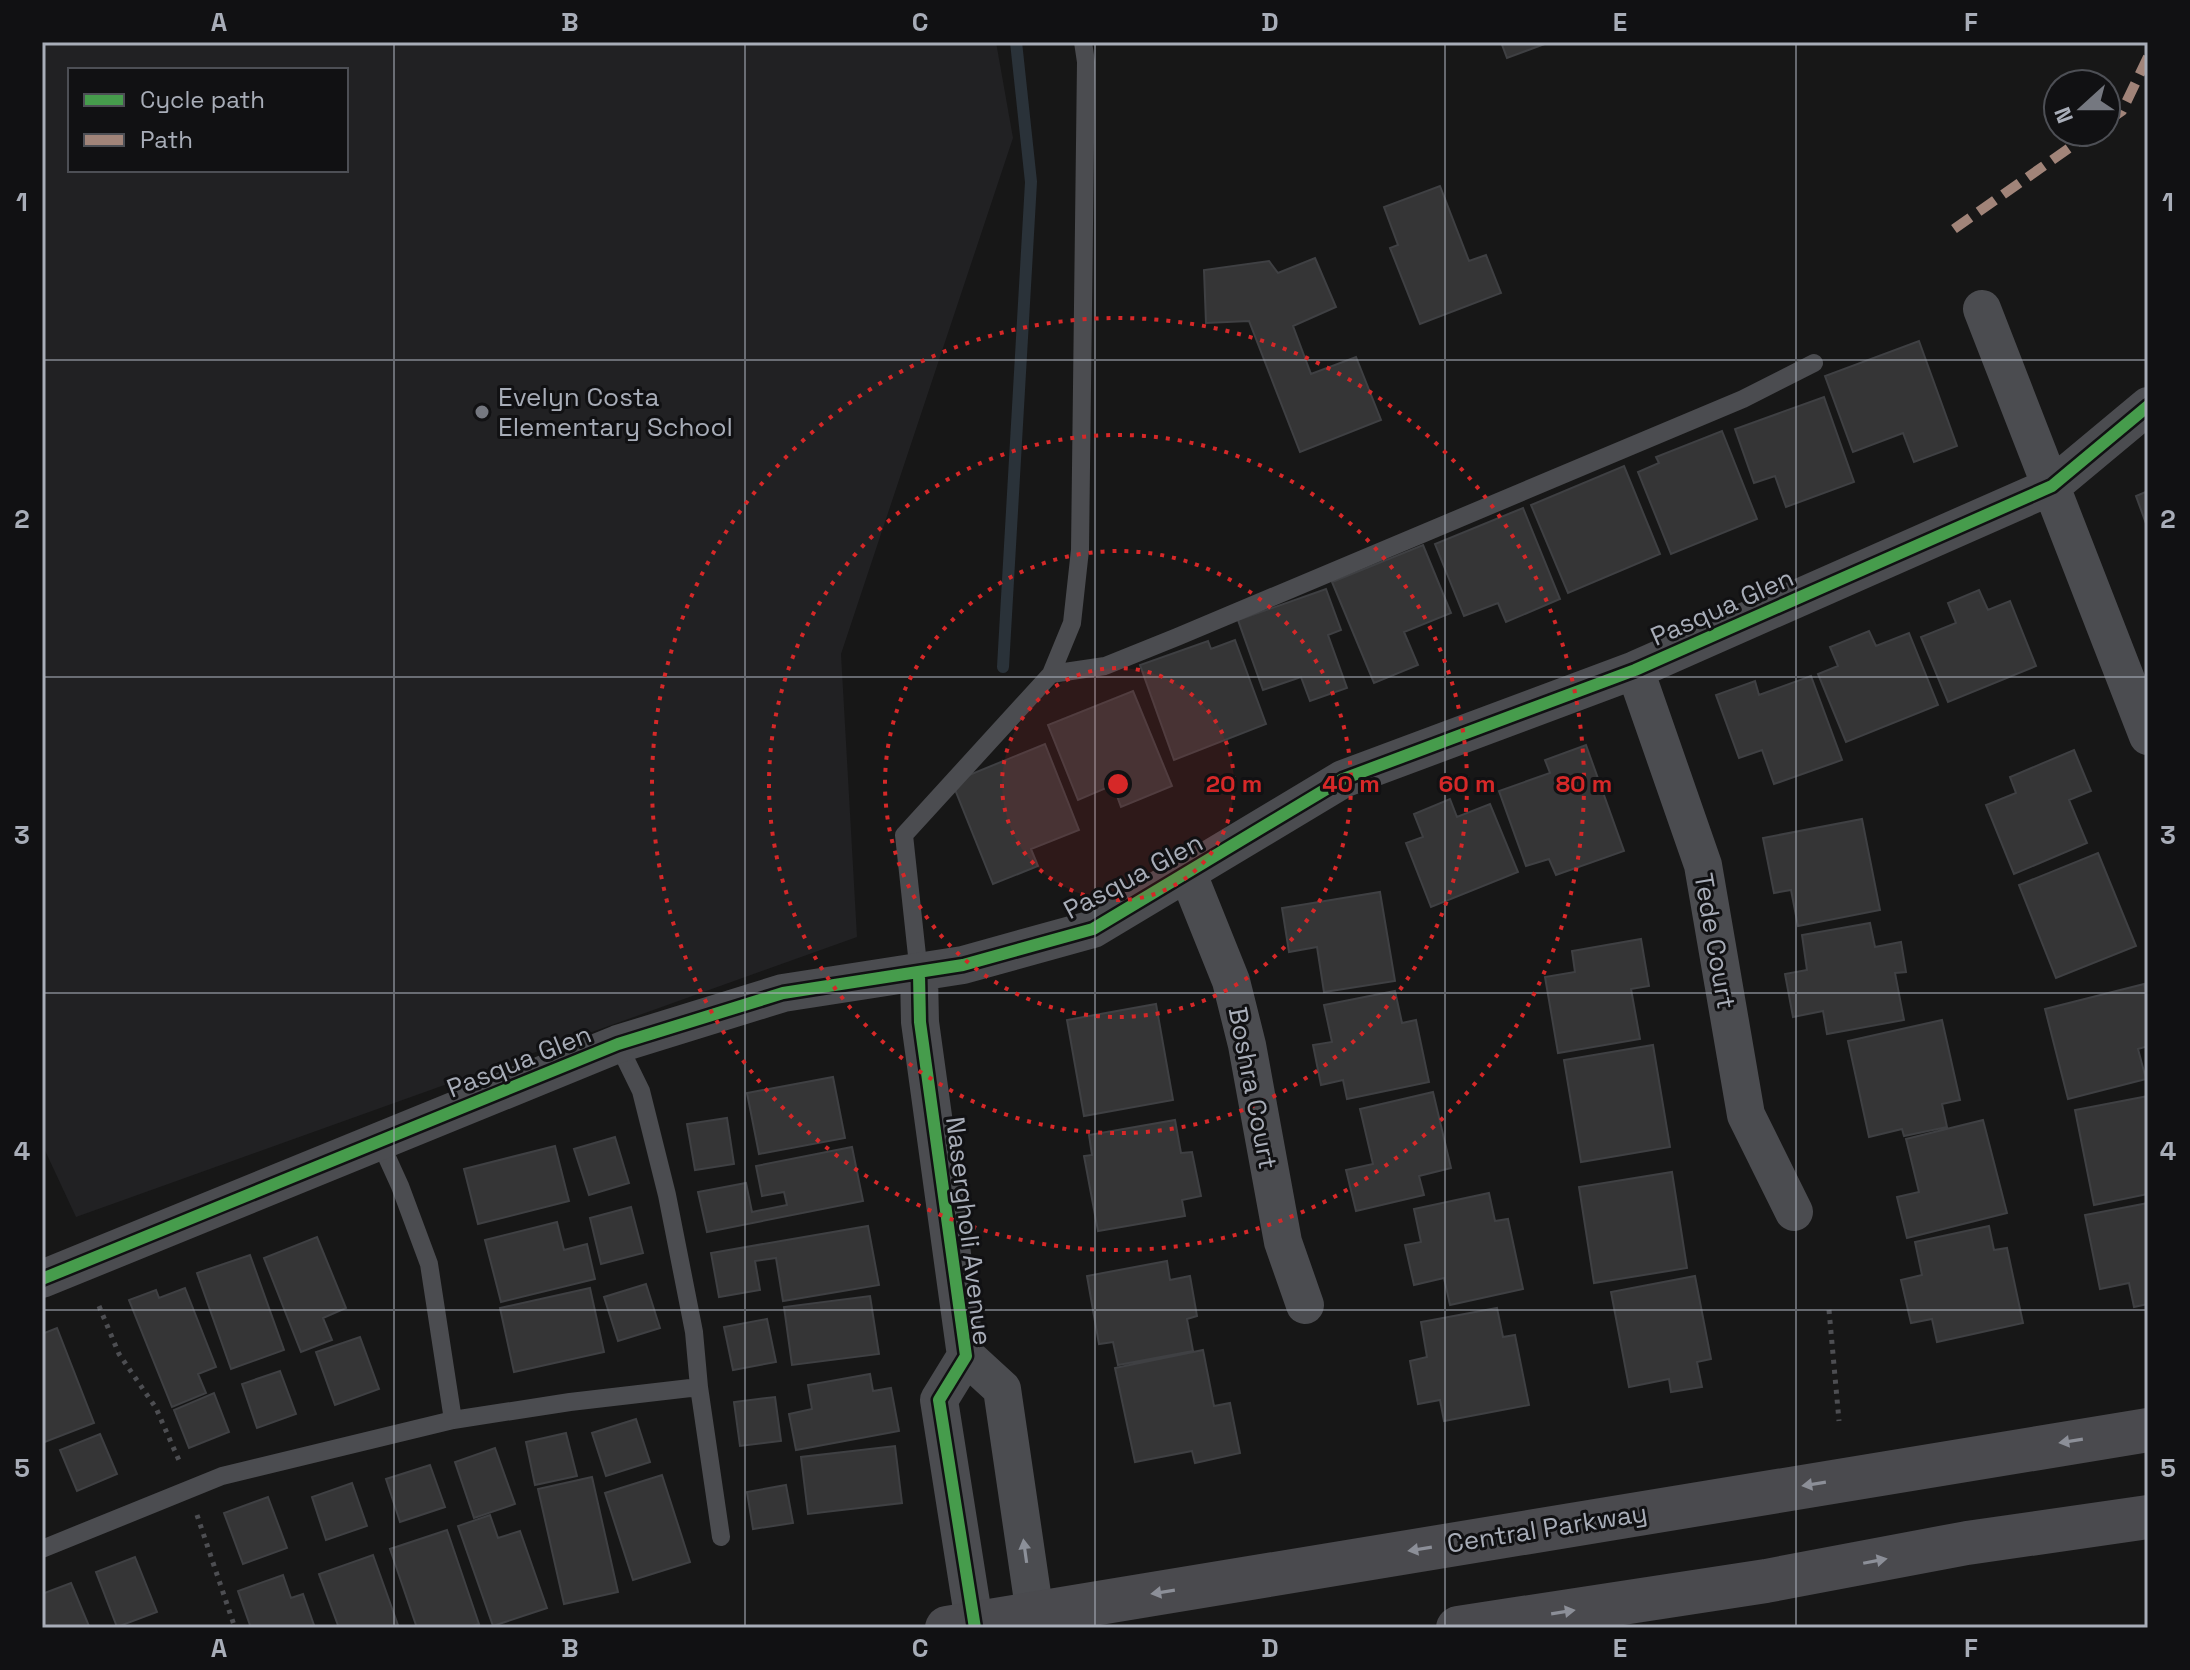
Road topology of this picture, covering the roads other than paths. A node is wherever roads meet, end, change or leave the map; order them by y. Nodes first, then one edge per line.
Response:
1 (1083, 42) edge
2 (1982, 309) dead end
3 (1814, 363) dead end
4 (2148, 406) edge
5 (2052, 486) junction
6 (1635, 670) junction
7 (1051, 674) junction
8 (2148, 736) edge
9 (1188, 874) junction
10 (919, 974) junction
11 (618, 1044) junction
12 (380, 1142) junction
13 (1794, 1212) dead end
14 (45, 1271) edge
15 (1305, 1305) dead end
16 (966, 1356) junction
17 (699, 1387) junction
18 (453, 1420) junction
19 (2148, 1430) edge
20 (2148, 1517) edge
21 (721, 1537) dead end
22 (42, 1549) edge
23 (1036, 1621) edge
24 (966, 1626) edge
25 (1458, 1628) edge

1 - 7 lane
2 - 5 street
3 - 7 lane
4 - 5 street, Pasqua Glen
5 - 6 street, Pasqua Glen
5 - 8 street
6 - 9 street, Pasqua Glen
6 - 13 street, Tede Court
7 - 10 lane
9 - 10 street, Pasqua Glen
9 - 15 street, Boshra Court
10 - 11 street, Pasqua Glen
10 - 16 street, Nasergholi Avenue
11 - 12 street, Pasqua Glen
11 - 17 lane
12 - 14 street, Pasqua Glen
12 - 18 lane
23 -> 16 street, Nasergholi Avenue
16 - 24 street, Nasergholi Avenue
17 - 18 lane
17 - 21 lane
18 - 22 lane
19 -> 23 main road, Central Parkway
25 -> 20 main road
23 - 24 main road, Central Parkway

